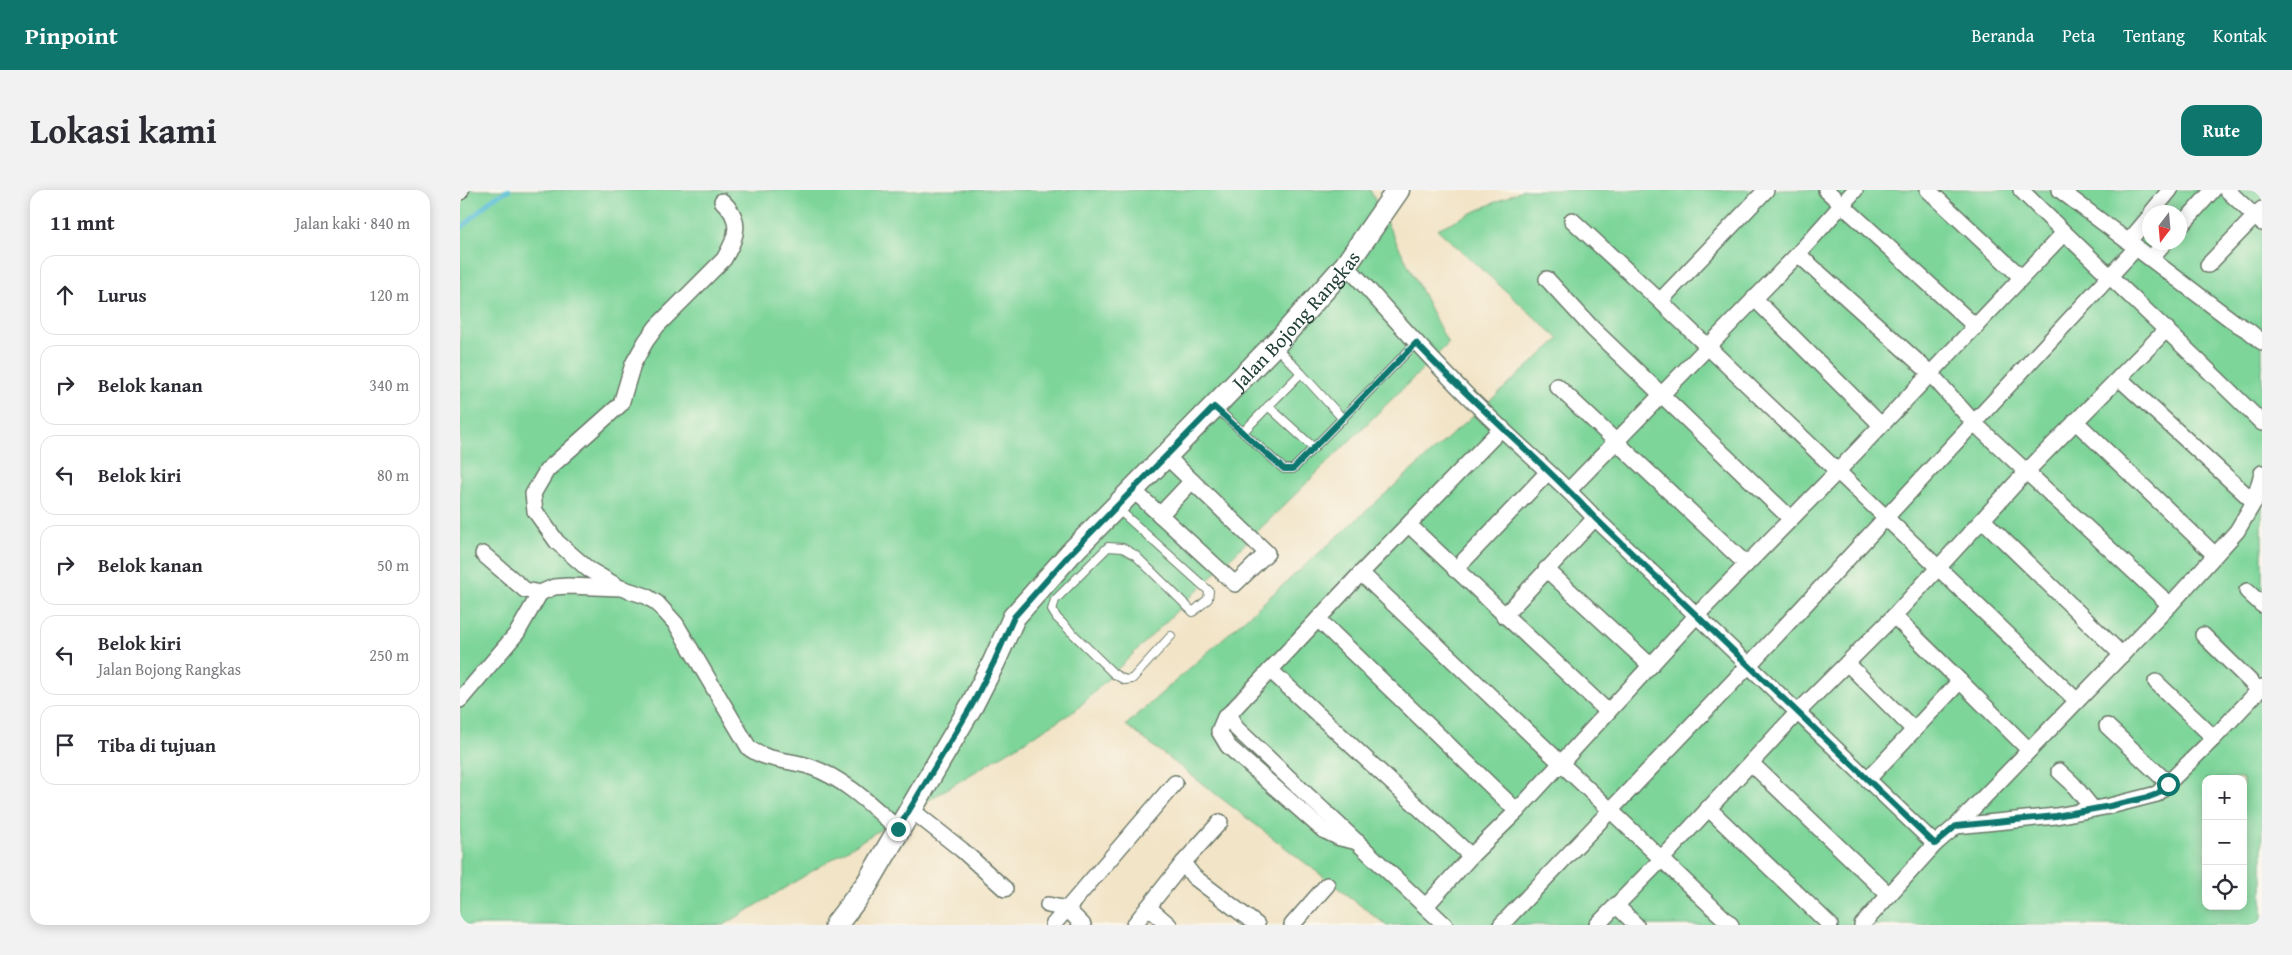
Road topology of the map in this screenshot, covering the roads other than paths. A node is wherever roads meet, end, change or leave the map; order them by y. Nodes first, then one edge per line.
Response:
1 (1398, 190) edge
2 (1766, 190) edge
3 (1826, 190) edge
4 (1855, 190) edge
5 (1928, 190) edge
6 (2021, 190) edge
7 (2060, 190) edge
8 (2170, 190) edge
9 (2213, 190) edge
10 (2227, 190) edge
11 (722, 201) dead end
12 (1841, 204) junction
13 (2158, 205) edge
14 (2260, 216) edge
15 (2187, 219) edge
16 (1572, 220) dead end
17 (2142, 229) edge
18 (2064, 233) junction
19 (2133, 244) junction
20 (2158, 250) edge
21 (1798, 254) junction
22 (2151, 258) junction
23 (1346, 265) junction
24 (2208, 265) dead end
25 (2021, 277) junction
26 (2109, 277) junction
27 (1547, 279) dead end
28 (1754, 298) junction
29 (1660, 301) junction
30 (1976, 327) junction
31 (2167, 329) junction
32 (2262, 342) edge
33 (1416, 343) junction
34 (1274, 346) junction
35 (1706, 346) junction
36 (1301, 373) junction
37 (1930, 373) junction
38 (2119, 378) junction
39 (1557, 386) dead end
40 (1661, 393) junction
41 (1268, 406) junction
42 (1214, 407) junction
43 (1343, 419) junction
44 (2075, 422) junction
45 (2262, 423) edge
46 (1975, 424) junction
47 (1881, 425) junction
48 (1502, 428) junction
49 (1243, 432) junction
50 (1616, 443) junction
51 (1314, 448) junction
52 (1165, 456) junction
53 (2027, 471) junction
54 (1548, 472) junction
55 (1837, 472) junction
56 (2262, 473) edge
57 (1192, 481) junction
58 (1132, 489) junction
59 (1568, 490) junction
60 (2254, 502) junction
61 (1116, 506) junction
62 (1160, 515) junction
63 (1595, 518) junction
64 (1790, 518) junction
65 (1887, 518) junction
66 (1983, 520) junction
67 (1409, 525) junction
68 (483, 554) dead end
69 (2215, 555) junction
70 (1746, 564) junction
71 (1938, 567) junction
72 (1546, 569) junction
73 (1455, 570) junction
74 (1361, 573) junction
75 (621, 588) junction
76 (2247, 591) dead end
77 (540, 592) junction
78 (2262, 605) edge
79 (2170, 606) junction
80 (1697, 615) junction
81 (1504, 616) junction
82 (1894, 616) junction
83 (1318, 620) junction
84 (2203, 635) dead end
85 (1171, 636) dead end
86 (2122, 654) junction
87 (1847, 663) junction
88 (1749, 665) junction
89 (1651, 666) junction
90 (1270, 670) junction
91 (1960, 682) junction
92 (2156, 682) dead end
93 (2260, 689) edge
94 (460, 700) edge
95 (2076, 700) junction
96 (1607, 711) junction
97 (1796, 712) junction
98 (2107, 726) dead end
99 (1914, 730) junction
100 (2214, 738) junction
101 (2029, 750) junction
102 (1561, 761) junction
103 (1751, 763) junction
104 (2059, 771) dead end
105 (1868, 779) junction
106 (1175, 783) dead end
107 (2168, 784) junction
108 (910, 808) junction
109 (1708, 808) junction
110 (2093, 809) junction
111 (1612, 810) junction
112 (1518, 811) junction
113 (1220, 822) dead end
114 (1956, 826) junction
115 (898, 829) junction
116 (1935, 844) junction
117 (1471, 856) junction
118 (1661, 860) junction
119 (1183, 863) junction
120 (1327, 886) dead end
121 (1005, 889) dead end
122 (1889, 895) junction
123 (1048, 905) dead end
124 (1616, 905) junction
125 (1426, 906) junction
126 (1148, 908) junction
127 (1067, 909) junction
128 (836, 925) edge
129 (1053, 925) edge
130 (1082, 925) edge
131 (1134, 925) edge
132 (1169, 925) edge
133 (1257, 925) edge
134 (1292, 925) edge
135 (1445, 925) edge
136 (1501, 925) edge
137 (1597, 925) edge
138 (1636, 925) edge
139 (1732, 925) edge
140 (1830, 925) edge
141 (1862, 925) edge

1 - 23 main road, Jalan Bojong Rangkas
2 - 29 street
3 - 12 street
4 - 12 street
5 - 25 street
6 - 18 street
7 - 19 street
8 - 13 street
9 - 15 street
10 - 14 street
11 - 75 street
12 - 21 street
12 - 30 street
14 - 24 street
16 - 29 street
17 - 19 street
18 - 25 street
18 - 26 street
19 - 22 street
19 - 26 street
20 - 22 street
21 - 28 street
21 - 37 street
22 - 32 street
23 - 33 street
23 - 34 main road, Jalan Bojong Rangkas
25 - 30 street
26 - 31 street
26 - 46 street
27 - 40 street
28 - 35 street
28 - 47 street
29 - 35 street
30 - 37 street
31 - 38 street
31 - 45 street
33 - 43 lane
33 - 48 street
34 - 36 lane
34 - 42 main road, Jalan Bojong Rangkas
35 - 40 street
35 - 55 street
36 - 41 lane
36 - 43 lane
37 - 46 street
37 - 47 street
38 - 44 street
38 - 60 street
39 - 50 street
40 - 50 street
40 - 64 street
41 - 49 lane
41 - 51 lane
42 - 49 lane
42 - 52 main road, Jalan Bojong Rangkas
43 - 51 lane
44 - 53 street
44 - 69 street
46 - 53 street
46 - 65 street
47 - 55 street
48 - 54 street
48 - 67 street
49 - 51 lane
50 - 59 street
50 - 70 street
52 - 57 street
52 - 58 main road, Jalan Bojong Rangkas
53 - 66 street
53 - 79 street
54 - 59 street
54 - 73 street
55 - 64 street
55 - 65 street
56 - 60 street
57 - 62 street
57 - 62 street
58 - 61 main road, Jalan Bojong Rangkas
58 - 62 street
59 - 63 street
60 - 69 street
61 - 85 lane
61 - 108 main road, Jalan Bojong Rangkas
63 - 72 street
63 - 80 street
64 - 70 street
65 - 71 street
65 - 88 street
66 - 71 street
66 - 86 street
67 - 73 street
67 - 74 street
68 - 77 street
69 - 79 street
70 - 80 street
71 - 82 street
71 - 95 street
72 - 81 street
72 - 89 street
73 - 81 street
74 - 83 street
74 - 102 street
75 - 77 street
75 - 115 street
76 - 78 street
77 - 94 street
79 - 86 street
80 - 88 street
80 - 89 street
81 - 96 street
82 - 87 street
82 - 91 street
83 - 90 street
83 - 112 street
84 - 93 street
86 - 95 street
87 - 97 street
87 - 99 street
88 - 97 street
88 - 111 street
89 - 96 street
90 - 117 street
90 - 125 street
91 - 99 street
91 - 101 street
92 - 100 street
93 - 100 street
95 - 101 street
96 - 102 street
97 - 103 street
97 - 105 street
98 - 107 street
99 - 105 street
100 - 107 street
101 - 114 street
102 - 111 street
102 - 112 street
103 - 109 street
103 - 122 street
104 - 110 street
105 - 116 street
106 - 127 street
107 - 110 street
108 - 115 main road, Jalan Bojong Rangkas
108 - 121 street
109 - 118 street
109 - 140 street
110 - 114 street
111 - 118 street
111 - 136 street
112 - 117 street
113 - 119 street
114 - 116 street
115 - 128 main road, Jalan Bojong Rangkas
116 - 122 street
117 - 125 street
118 - 124 street
118 - 139 street
119 - 126 street
119 - 133 street
120 - 134 street
122 - 141 street
123 - 127 street
124 - 137 street
124 - 138 street
125 - 135 street
126 - 131 street
126 - 132 street
127 - 129 street
127 - 130 street

